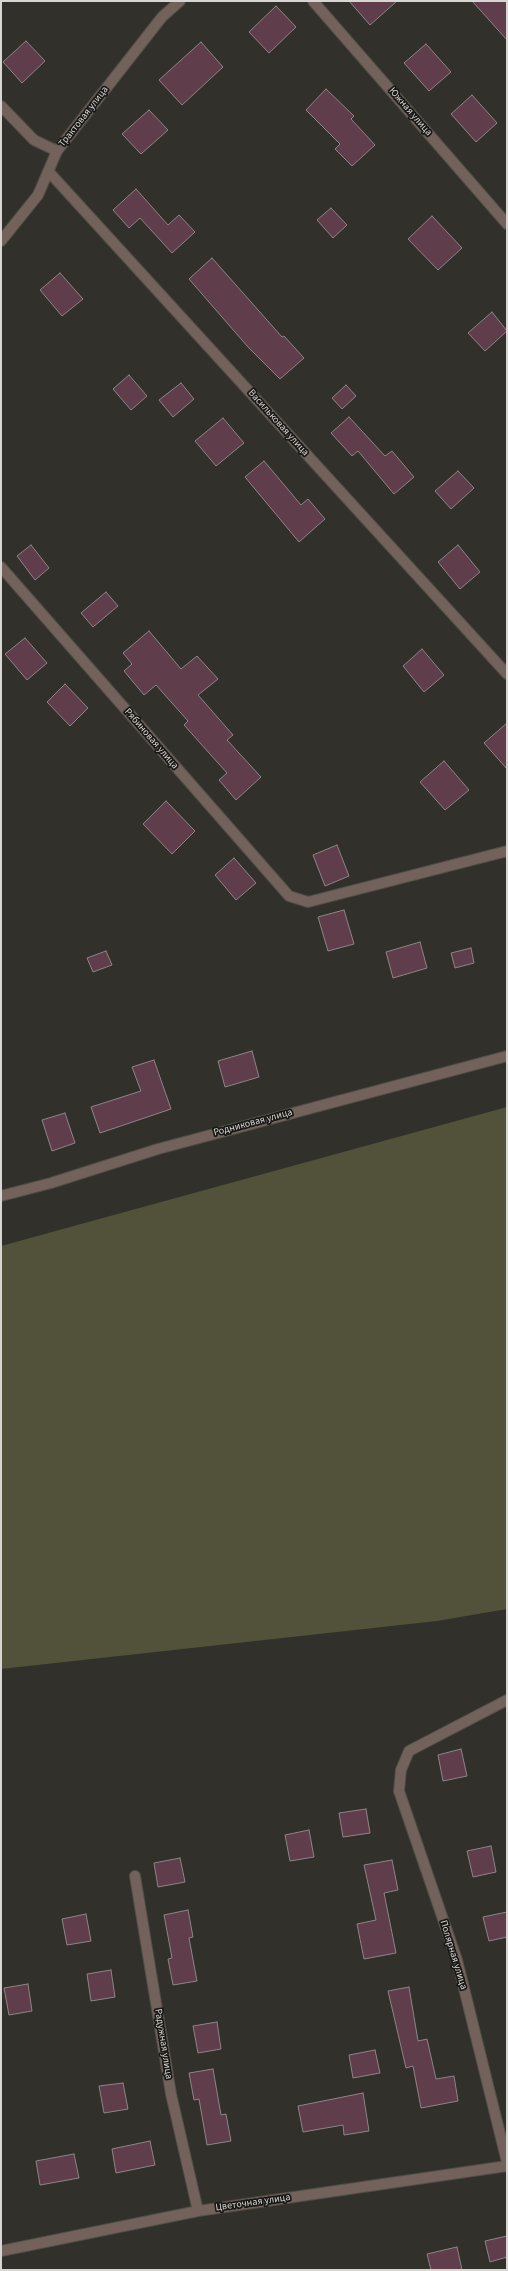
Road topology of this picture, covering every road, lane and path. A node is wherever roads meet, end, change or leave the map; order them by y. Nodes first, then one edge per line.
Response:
1 (180, 1) edge
2 (316, 2) edge
3 (1, 106) edge
4 (57, 151) junction
5 (50, 172) junction
6 (507, 224) edge
7 (1, 241) edge
8 (1, 567) edge
9 (507, 674) edge
10 (507, 851) edge
11 (507, 1056) edge
12 (1, 1196) edge
13 (507, 1700) edge
14 (135, 1876) dead end
15 (507, 2162) edge
16 (507, 2166) edge
17 (198, 2211) junction
18 (1, 2251) edge

1 - 4 street, Трактовая улица
2 - 6 street, Южная улица
3 - 4 street
4 - 5 street, Трактовая улица
5 - 7 street, Трактовая улица
5 - 9 street, Васильковая улица
8 - 10 street, Рябиновая улица
11 - 12 street, Родниковая улица
13 - 15 street, Полярная улица
14 - 17 street, Радужная улица
16 - 17 street, Цветочная улица
17 - 18 street, Цветочная улица

